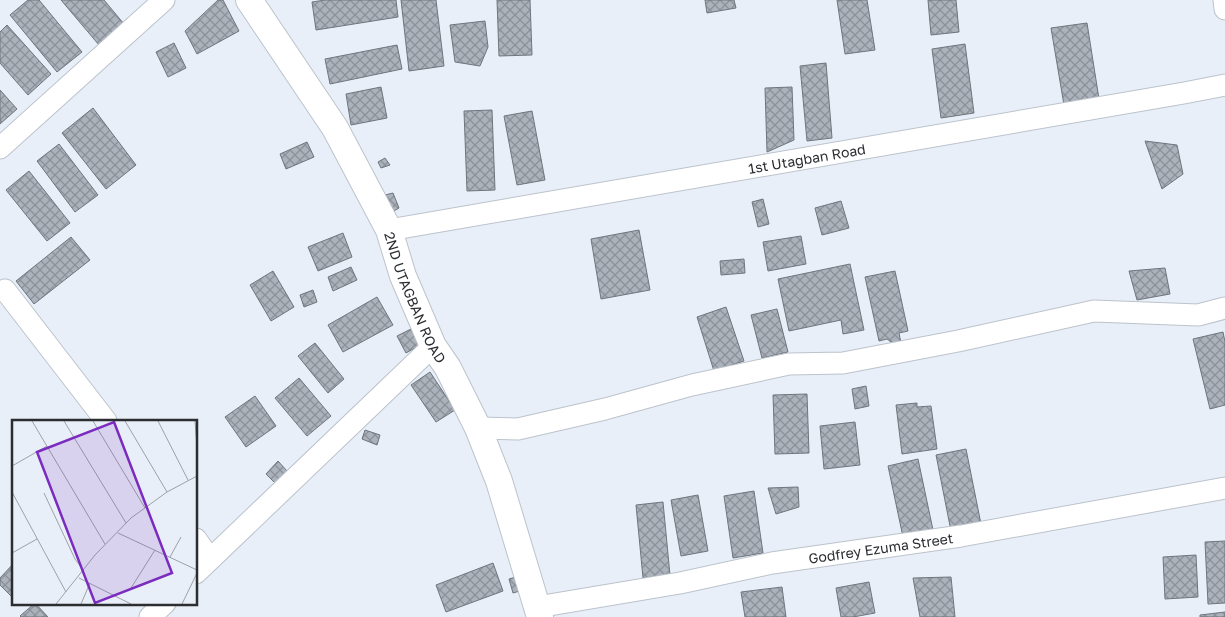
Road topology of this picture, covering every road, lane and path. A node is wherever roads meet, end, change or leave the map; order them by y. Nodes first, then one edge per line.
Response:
1 (1224, 0) edge
2 (255, 2) edge
3 (152, 4) edge
4 (1225, 9) edge
5 (1225, 84) edge
6 (0, 148) edge
7 (389, 230) junction
8 (5, 290) dead end
9 (1225, 308) edge
10 (433, 346) junction
11 (105, 420) edge
12 (478, 428) junction
13 (1225, 488) edge
14 (198, 547) edge
15 (203, 566) edge
16 (164, 604) edge
17 (538, 612) edge
18 (150, 617) edge

1 - 4 street
2 - 7 street, 2ND UTAGBAN ROAD
3 - 6 street
5 - 7 street, 1st Utagban Road
7 - 10 street, 2ND UTAGBAN ROAD
8 - 11 street
9 - 12 street
10 - 12 street, 2ND UTAGBAN ROAD
10 - 15 street
12 - 17 street, 2ND UTAGBAN ROAD
13 - 17 street, Godfrey Ezuma Street
14 - 15 street
16 - 18 street

